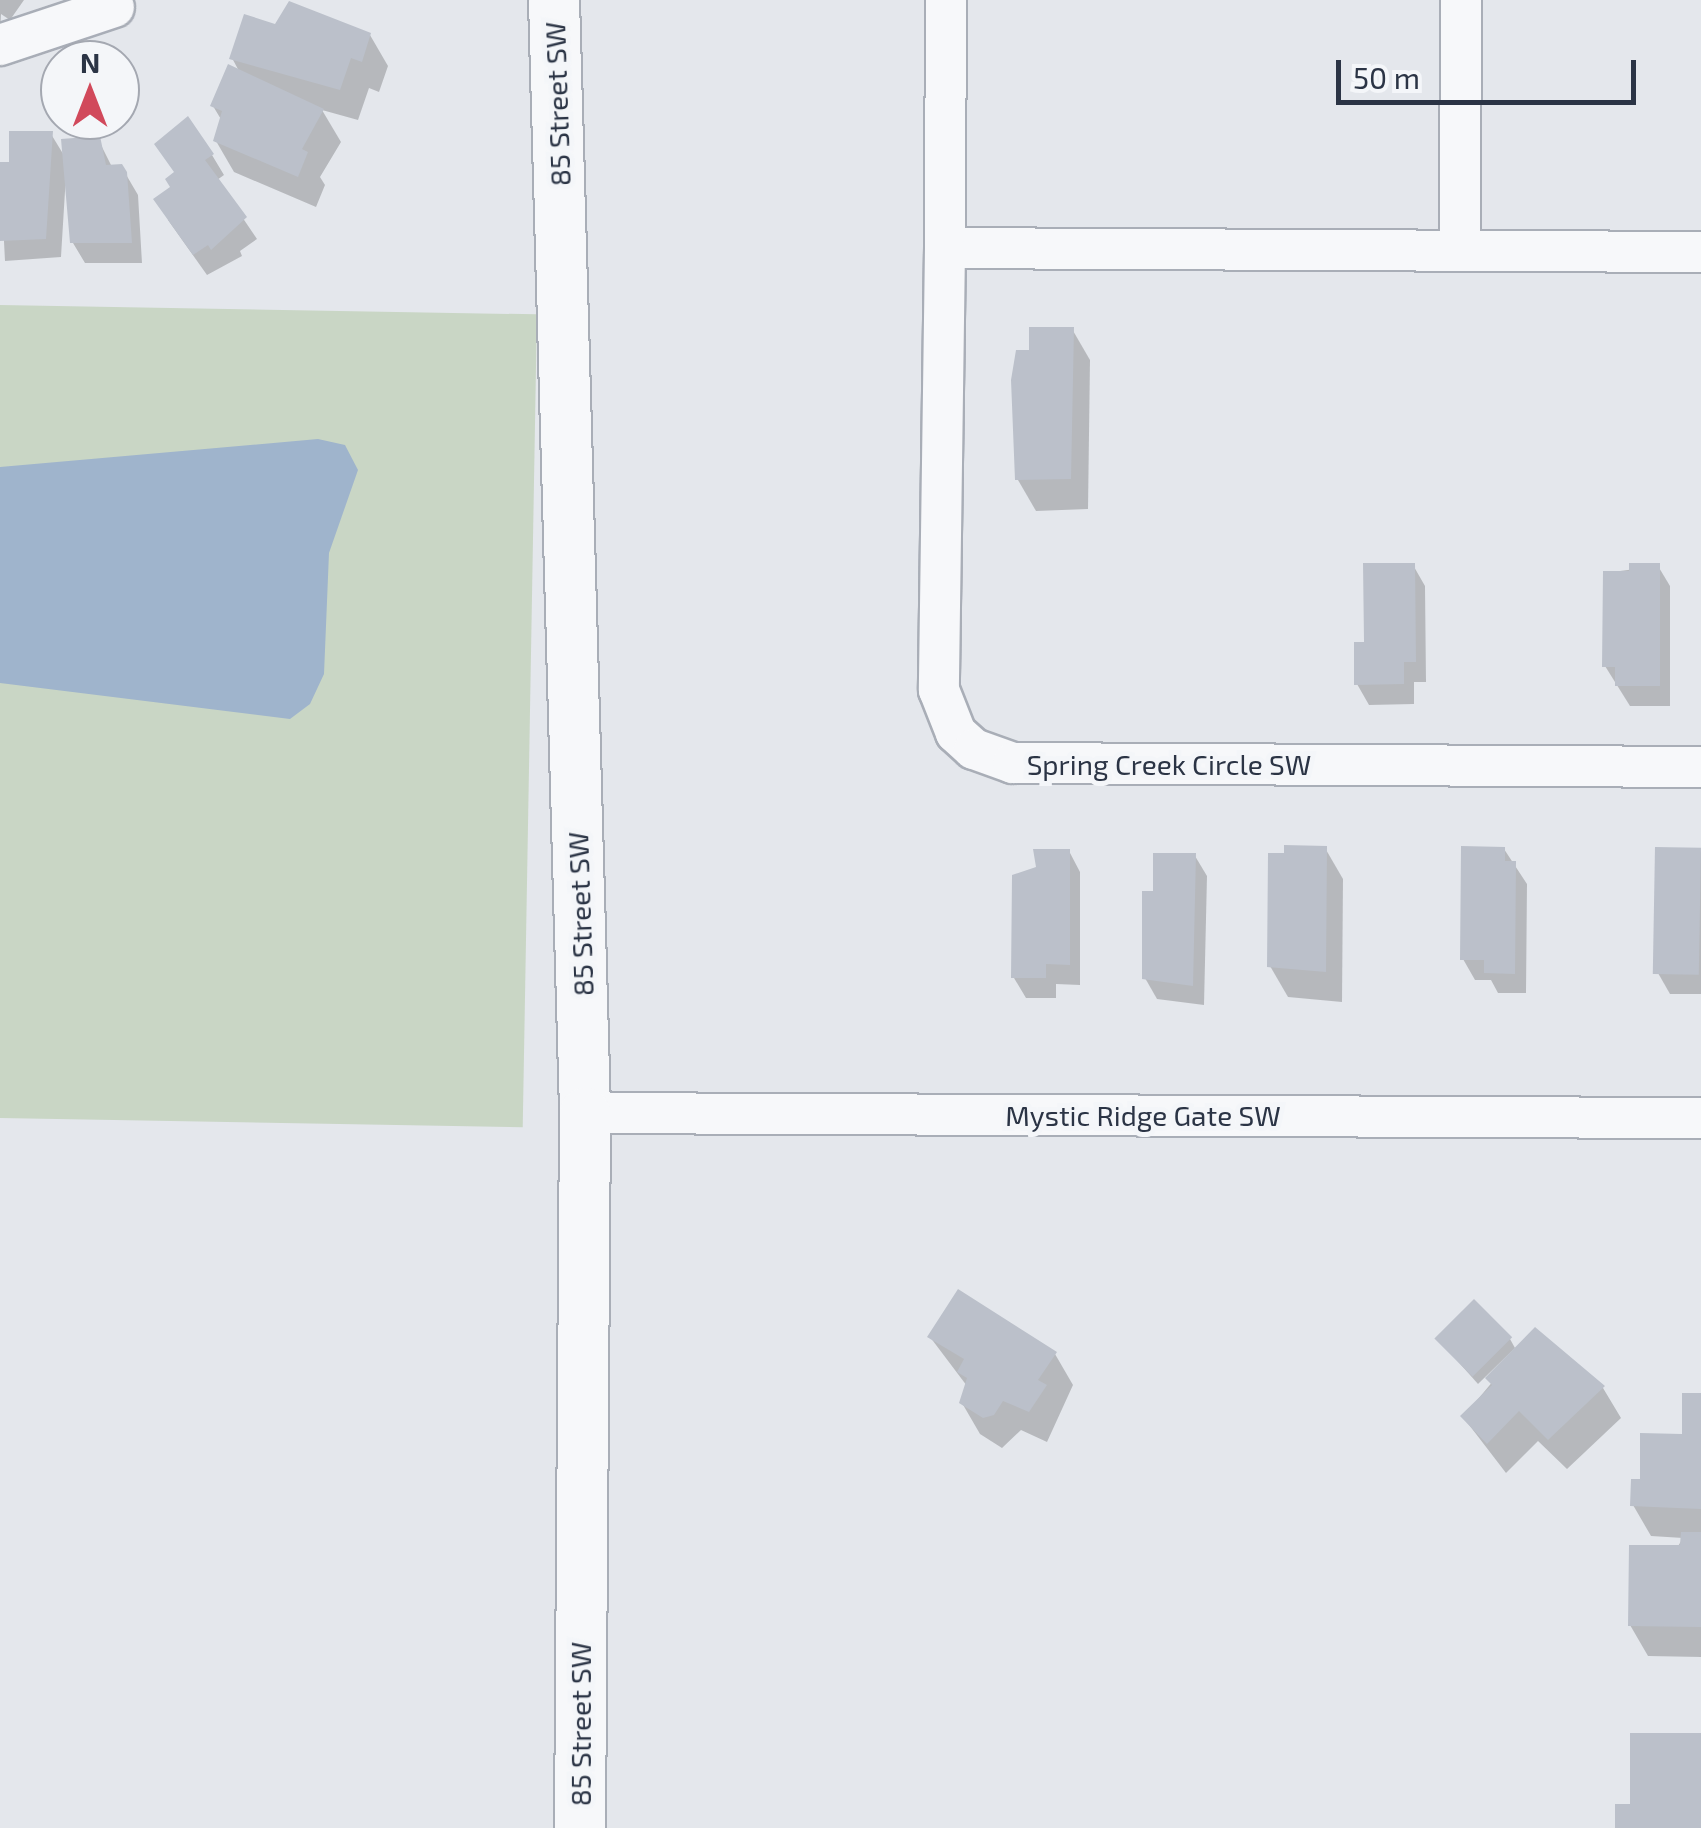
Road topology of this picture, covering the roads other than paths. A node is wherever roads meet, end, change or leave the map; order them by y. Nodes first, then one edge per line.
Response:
1 (554, 0) edge
2 (946, 0) edge
3 (1462, 0) edge
4 (114, 7) dead end
5 (0, 45) edge
6 (946, 248) junction
7 (1460, 251) junction
8 (1701, 252) edge
9 (1701, 767) edge
10 (585, 1112) junction
11 (1701, 1118) edge
12 (580, 1828) edge

1 - 10 street, 85 Street SW
2 - 6 street, Spring Creek Circle SW
3 - 7 street
4 - 5 street
6 - 7 street
6 - 9 street, Spring Creek Circle SW
7 - 8 street
10 - 11 street, Mystic Ridge Gate SW
10 - 12 street, 85 Street SW

